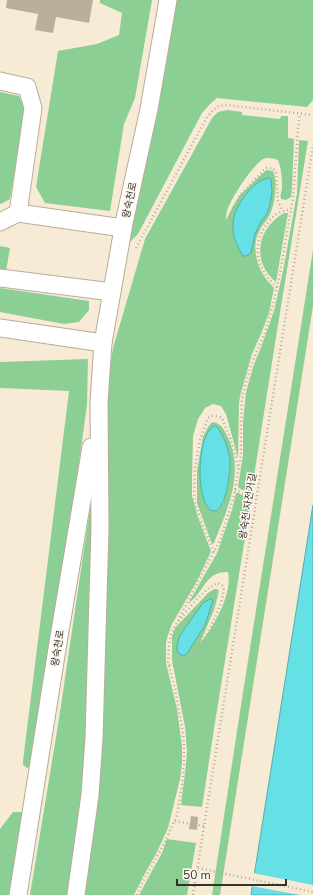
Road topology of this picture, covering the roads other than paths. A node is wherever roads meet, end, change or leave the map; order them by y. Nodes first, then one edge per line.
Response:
1 (168, 0) edge
2 (0, 81) edge
3 (18, 213) junction
4 (0, 222) edge
5 (123, 228) junction
6 (0, 278) edge
7 (112, 292) junction
8 (0, 328) edge
9 (103, 343) junction
10 (99, 402) junction
11 (18, 895) edge
12 (76, 895) edge

1 - 5 street, 왕숙천로
2 - 3 street
3 - 4 street
3 - 5 street
5 - 7 street, 왕숙천로
6 - 7 street
7 - 9 street, 왕숙천로
8 - 9 street
9 - 10 street, 왕숙천로
10 - 11 street, 왕숙천로
10 - 12 street, 왕숙천로

